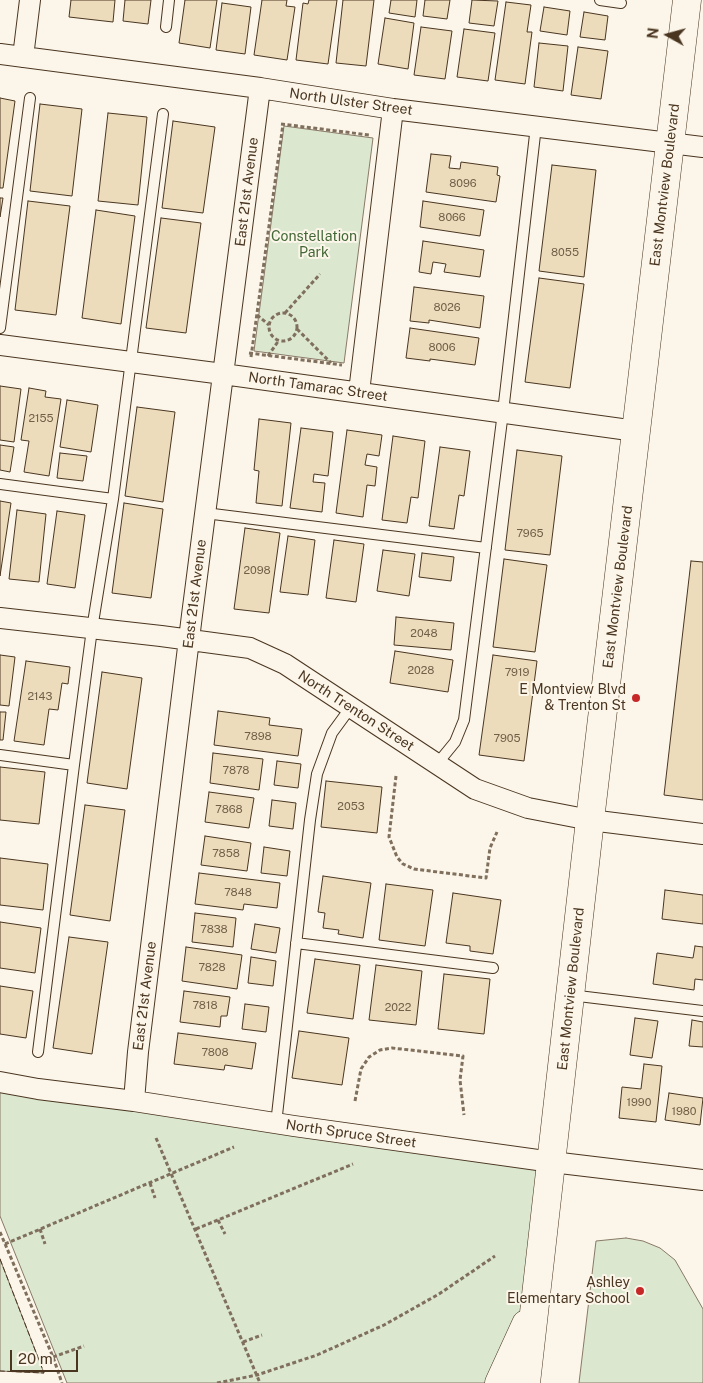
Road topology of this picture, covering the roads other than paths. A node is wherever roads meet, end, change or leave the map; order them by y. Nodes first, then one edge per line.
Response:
1 (30, 0) edge
2 (169, 0) edge
3 (600, 0) edge
4 (687, 0) edge
5 (620, 2) dead end
6 (166, 28) dead end
7 (0, 54) edge
8 (22, 57) junction
9 (260, 88) junction
10 (30, 98) dead end
11 (393, 109) junction
12 (163, 114) dead end
13 (536, 126) junction
14 (671, 142) junction
15 (703, 147) edge
16 (0, 328) edge
17 (0, 346) edge
18 (131, 362) junction
19 (223, 374) junction
20 (359, 392) junction
21 (503, 412) junction
22 (636, 431) junction
23 (0, 484) edge
24 (113, 499) junction
25 (205, 513) junction
26 (486, 548) junction
27 (0, 618) edge
28 (92, 629) junction
29 (189, 639) junction
30 (351, 707) junction
31 (0, 755) edge
32 (437, 764) junction
33 (74, 765) junction
34 (590, 820) junction
35 (703, 834) edge
36 (296, 943) junction
37 (493, 968) dead end
38 (570, 995) junction
39 (703, 1011) edge
40 (38, 1052) dead end
41 (0, 1082) edge
42 (134, 1101) junction
43 (276, 1124) junction
44 (552, 1162) junction
45 (703, 1180) edge
46 (536, 1302) junction
47 (499, 1383) edge
48 (526, 1383) edge

1 - 8 street
2 - 6 lane
3 - 5 lane
4 - 14 main road, East Montview Boulevard
7 - 8 street, North Ulster Street
8 - 9 street, North Ulster Street
9 - 11 street, North Ulster Street
9 - 19 street, East 21st Avenue
10 - 16 lane
11 - 13 street, North Ulster Street
11 - 20 street
12 - 18 lane
13 - 14 street, North Ulster Street
13 - 21 lane
14 - 15 street, North Ulster Street
14 - 22 main road, East Montview Boulevard
17 - 18 street, North Tamarac Street
18 - 19 street, North Tamarac Street
18 - 24 lane
19 - 20 street, North Tamarac Street
19 - 25 street, East 21st Avenue
20 - 21 street, North Tamarac Street
21 - 22 street, North Tamarac Street
21 - 26 lane
22 - 34 main road, East Montview Boulevard
23 - 24 lane
24 - 28 lane
25 - 26 lane
25 - 29 street, East 21st Avenue
26 - 32 lane
27 - 28 street, North Trenton Street
28 - 29 street, North Trenton Street
28 - 33 lane
29 - 30 street, North Trenton Street
29 - 42 street, East 21st Avenue
30 - 32 street, North Trenton Street
30 - 36 lane
31 - 33 lane
32 - 34 street, North Trenton Street
33 - 40 lane
34 - 35 street, North Trenton Street
34 - 38 main road, East Montview Boulevard
36 - 37 lane
36 - 43 lane
38 - 39 lane
38 - 44 main road, East Montview Boulevard
41 - 42 street, North Spruce Street
42 - 43 street, North Spruce Street
43 - 44 street, North Spruce Street
44 - 45 street, North Spruce Street
44 - 46 main road, East Montview Boulevard
46 - 47 main road
46 - 48 main road, East Montview Boulevard

